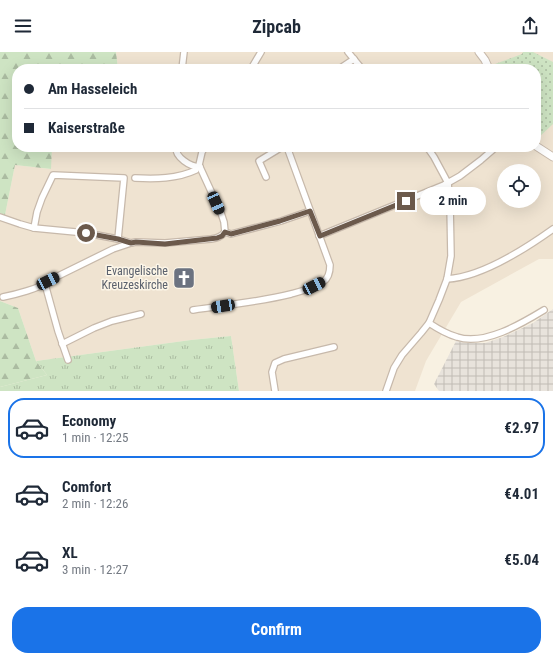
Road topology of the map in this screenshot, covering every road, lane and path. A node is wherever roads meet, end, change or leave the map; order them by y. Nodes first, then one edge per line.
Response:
1 (184, 52) edge
2 (261, 52) edge
3 (348, 52) edge
4 (479, 52) edge
5 (354, 59) junction
6 (183, 64) edge
7 (254, 64) edge
8 (346, 64) edge
9 (358, 64) edge
10 (487, 64) edge
11 (541, 149) edge
12 (176, 152) edge
13 (202, 152) edge
14 (274, 152) edge
15 (289, 152) edge
16 (430, 152) edge
17 (490, 152) edge
18 (553, 157) edge
19 (199, 167) junction
20 (266, 176) dead end
21 (135, 178) dead end
22 (448, 183) junction
23 (310, 211) junction
24 (0, 216) edge
25 (34, 228) junction
26 (553, 229) edge
27 (225, 232) junction
28 (320, 236) junction
29 (118, 239) junction
30 (131, 243) junction
31 (446, 279) junction
32 (45, 284) junction
33 (3, 297) dead end
34 (193, 310) dead end
35 (544, 310) dead end
36 (141, 314) dead end
37 (428, 323) junction
38 (62, 344) junction
39 (334, 347) dead end
40 (68, 360) dead end
41 (275, 391) edge
42 (386, 391) edge

1 - 6 street
2 - 7 street
3 - 5 street
4 - 10 street
5 - 8 street
5 - 9 street
11 - 18 street
12 - 19 street
13 - 19 street
14 - 20 street
15 - 23 street
16 - 22 street
17 - 22 street
19 - 21 street
19 - 27 street
22 - 28 street
22 - 31 street
23 - 27 street
23 - 28 street
24 - 25 street
25 - 29 street
25 - 29 street
26 - 31 street
27 - 30 street
28 - 34 street
29 - 30 street
30 - 32 street
31 - 37 street
32 - 33 street
32 - 38 street
35 - 37 street
36 - 38 street
37 - 42 street
38 - 40 street
39 - 41 street

